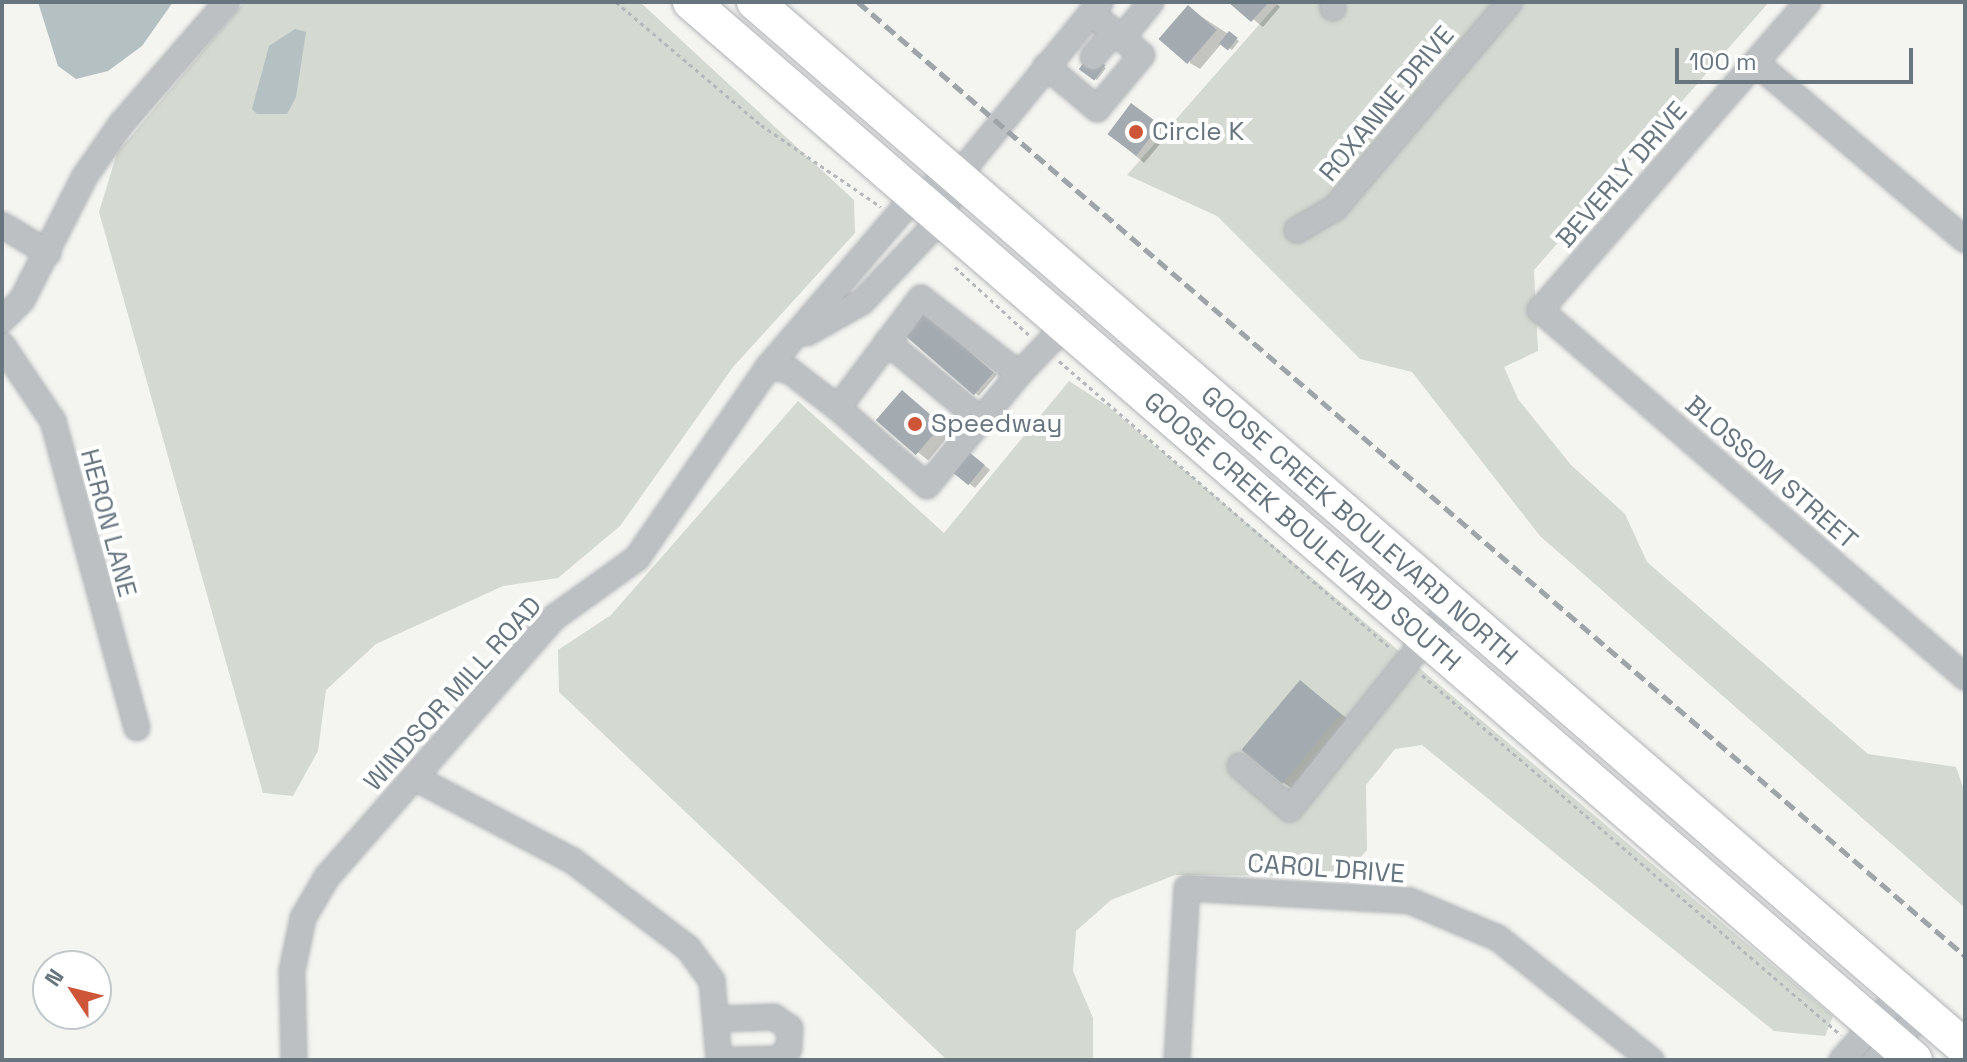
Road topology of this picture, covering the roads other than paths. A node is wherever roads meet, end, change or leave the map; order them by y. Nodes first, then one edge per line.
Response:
1 (227, 2) edge
2 (691, 2) edge
3 (755, 2) edge
4 (1151, 2) edge
5 (1510, 2) edge
6 (1808, 2) edge
7 (1097, 5) edge
8 (1118, 35) junction
9 (1757, 64) junction
10 (1046, 66) junction
11 (1082, 71) junction
12 (957, 177) junction
13 (919, 218) junction
14 (2, 225) edge
15 (1297, 230) dead end
16 (1965, 240) edge
17 (48, 253) junction
18 (1540, 310) joint
19 (2, 320) edge
20 (1054, 338) junction
21 (887, 342) junction
22 (2, 345) edge
23 (769, 366) junction
24 (1019, 374) junction
25 (838, 408) junction
26 (981, 420) junction
27 (1452, 606) junction
28 (1415, 650) junction
29 (1965, 677) edge
30 (137, 728) dead end
31 (1240, 766) dead end
32 (415, 778) junction
33 (1913, 1002) junction
34 (720, 1019) junction
35 (1965, 1048) edge
36 (1875, 1049) edge
37 (294, 1060) edge
38 (719, 1060) edge
39 (732, 1060) edge
40 (1177, 1060) edge
41 (1651, 1060) edge

1 - 17 street
2 - 13 highway, GOOSE CREEK BOULEVARD SOUTH
3 - 12 highway, GOOSE CREEK BOULEVARD NORTH
4 - 8 street
5 - 15 street, ROXANNE DRIVE
6 - 9 street, BEVERLY DRIVE
7 - 8 street
7 - 10 street
8 - 11 street
8 - 11 street
9 - 16 street
9 - 18 street, BEVERLY DRIVE
10 - 11 street
10 - 12 street
12 - 13 street, WINDSOR MILL ROAD
12 - 27 highway, GOOSE CREEK BOULEVARD NORTH
13 - 20 highway, GOOSE CREEK BOULEVARD SOUTH
13 - 23 street, WINDSOR MILL ROAD
14 - 17 street
17 - 19 street
18 - 29 street, BLOSSOM STREET
20 - 24 street
20 - 28 highway, GOOSE CREEK BOULEVARD SOUTH
21 - 24 street
21 - 25 street
21 - 26 street
22 - 30 street, HERON LANE
23 - 25 street
23 - 32 street, WINDSOR MILL ROAD
24 - 26 street
25 - 26 street
27 - 28 street
27 - 33 highway, GOOSE CREEK BOULEVARD NORTH
28 - 31 street
28 - 36 highway, GOOSE CREEK BOULEVARD SOUTH
32 - 34 street
32 - 37 street, WINDSOR MILL ROAD
33 - 35 highway, GOOSE CREEK BOULEVARD NORTH
33 - 36 street
34 - 38 street
34 - 39 street
40 - 41 street, CAROL DRIVE

